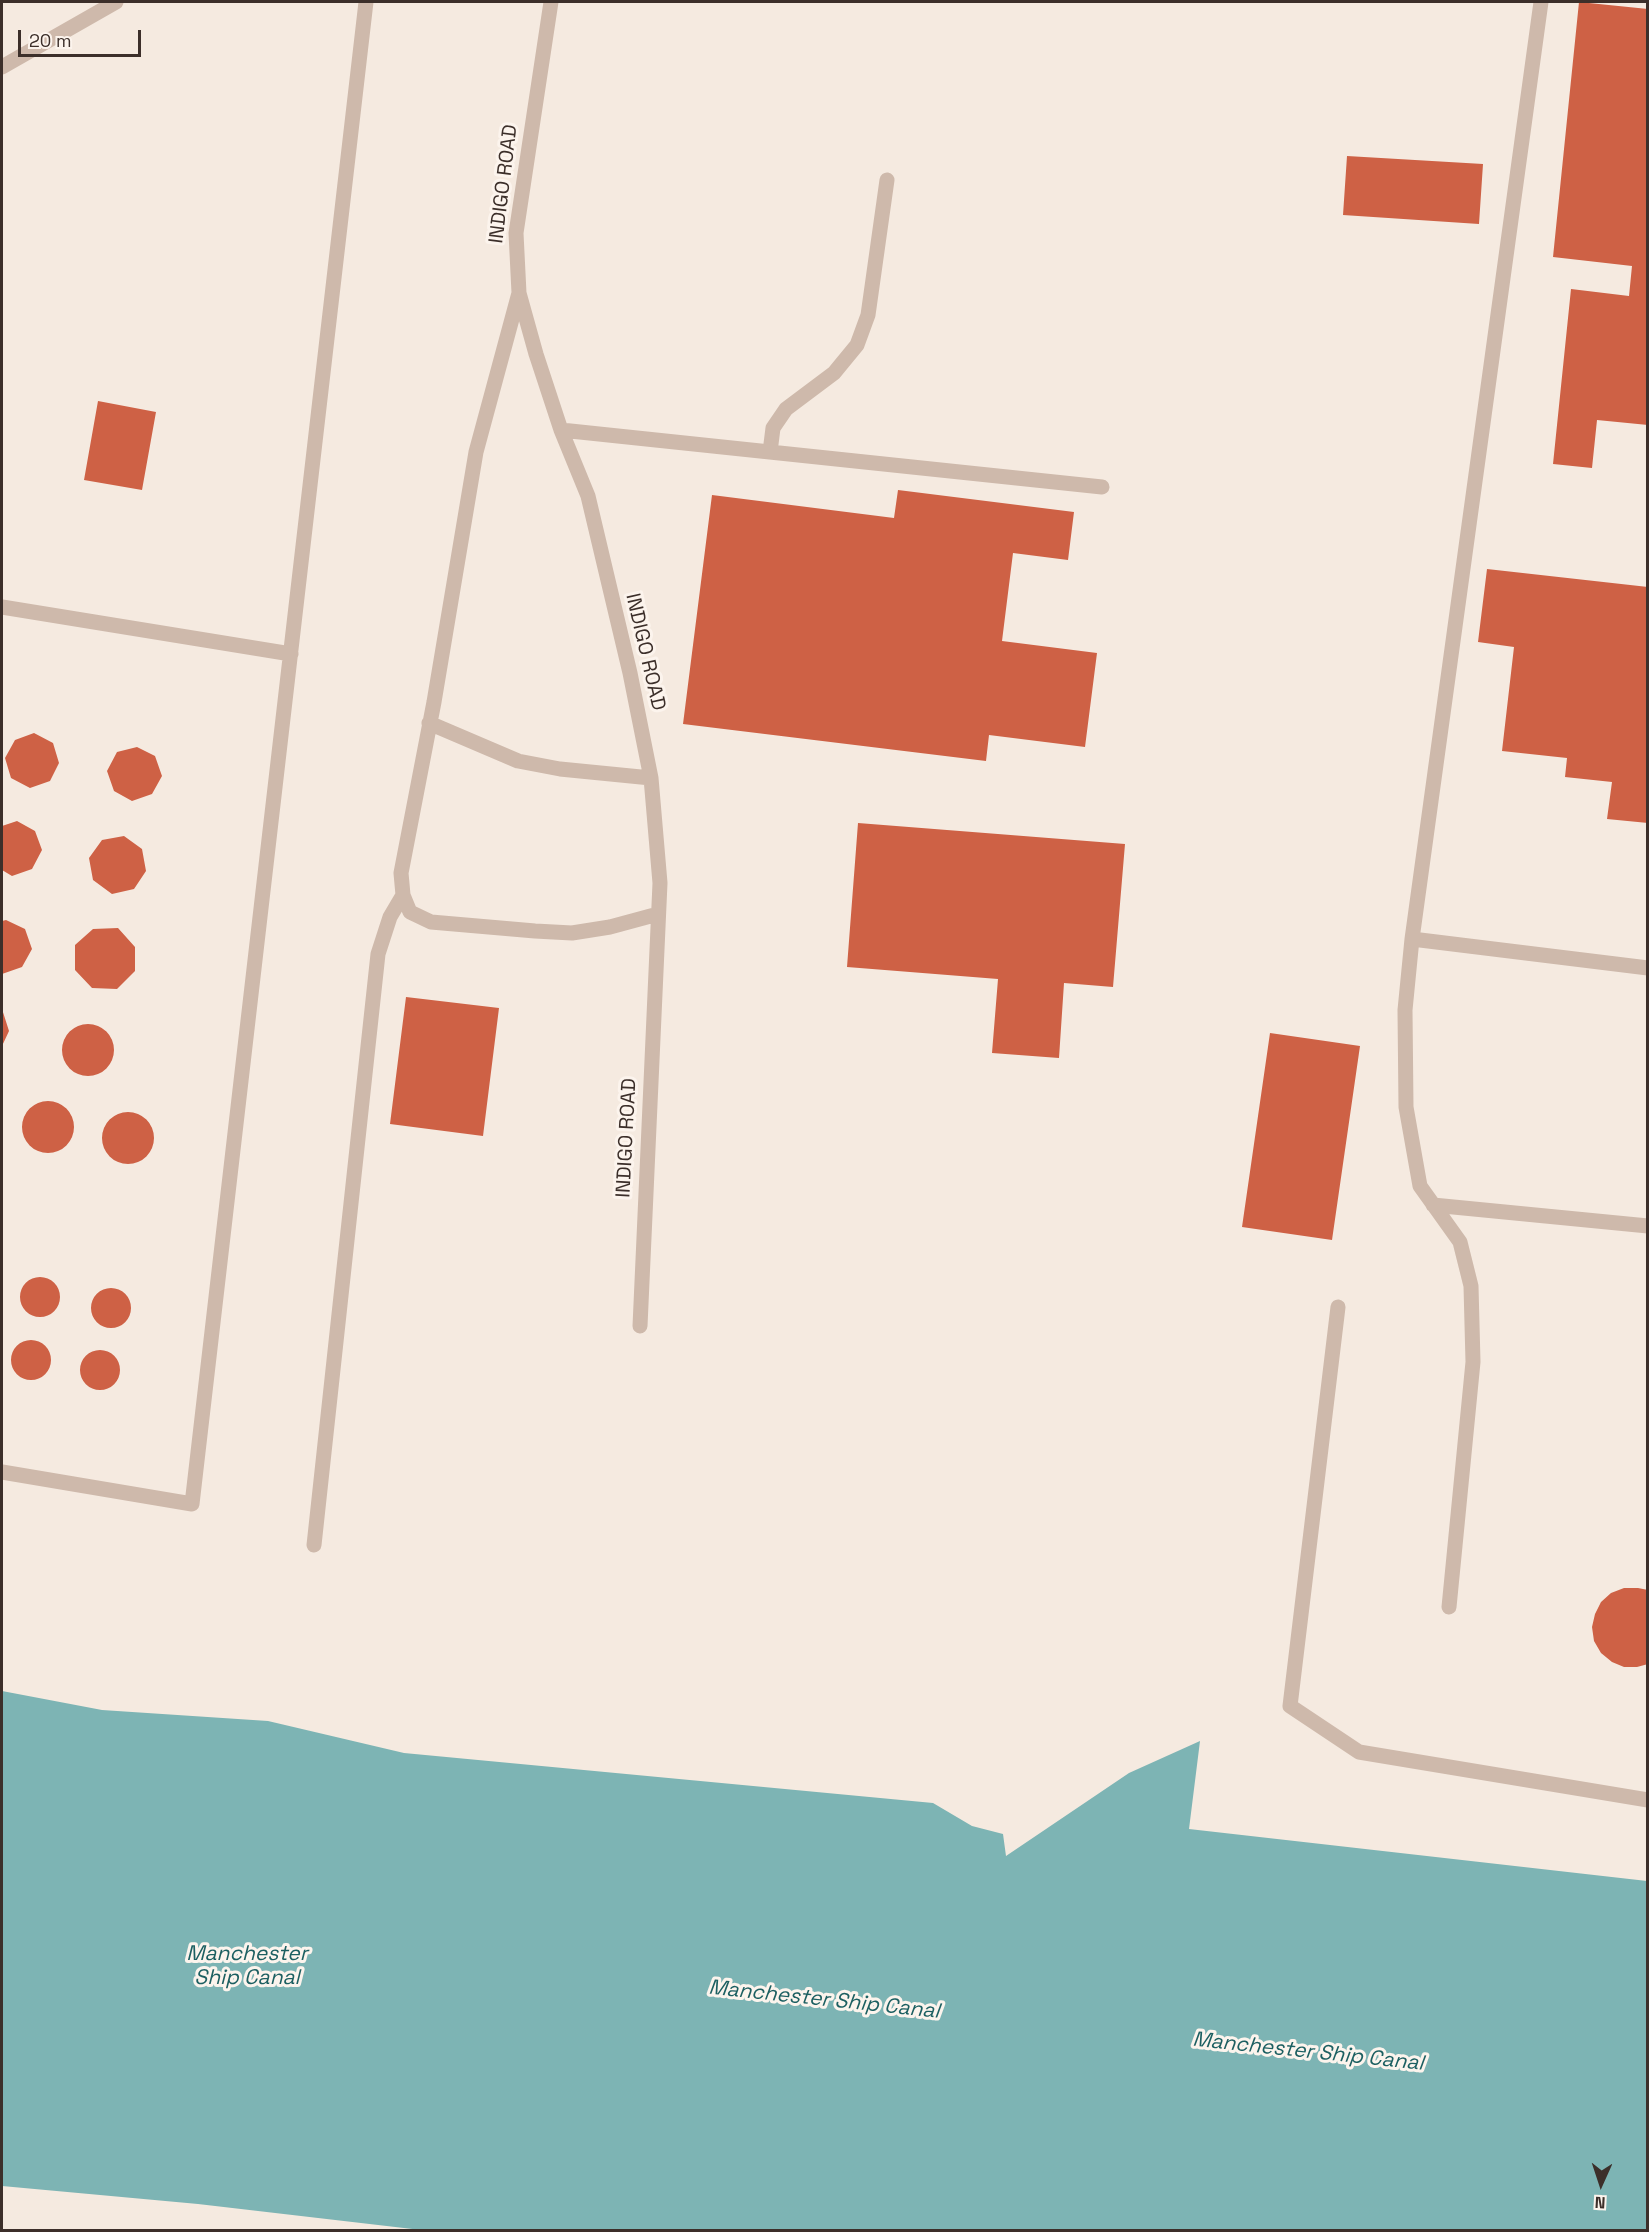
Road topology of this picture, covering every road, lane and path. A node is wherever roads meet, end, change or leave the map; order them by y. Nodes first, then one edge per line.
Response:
1 (116, 2) edge
2 (366, 2) edge
3 (551, 2) edge
4 (1541, 2) edge
5 (2, 68) edge
6 (887, 180) dead end
7 (519, 293) junction
8 (561, 430) junction
9 (770, 452) junction
10 (1102, 487) dead end
11 (2, 607) edge
12 (291, 654) junction
13 (429, 723) junction
14 (651, 778) junction
15 (403, 895) junction
16 (658, 914) junction
17 (1412, 939) junction
18 (1647, 968) edge
19 (1433, 1205) junction
20 (1647, 1226) edge
21 (1338, 1307) dead end
22 (640, 1326) dead end
23 (2, 1472) edge
24 (314, 1545) dead end
25 (1449, 1607) dead end
26 (1647, 1800) edge

1 - 5 lane
2 - 12 lane
3 - 7 lane, INDIGO ROAD
4 - 17 lane
6 - 9 lane
7 - 8 lane, INDIGO ROAD
7 - 13 lane
8 - 9 lane
8 - 14 lane, INDIGO ROAD
9 - 10 lane
11 - 12 lane
12 - 23 lane
13 - 14 lane
13 - 15 lane
14 - 16 lane, INDIGO ROAD
15 - 16 lane
15 - 24 lane
16 - 22 lane, INDIGO ROAD
17 - 18 lane
17 - 19 lane
19 - 20 lane
19 - 25 lane
21 - 26 lane

